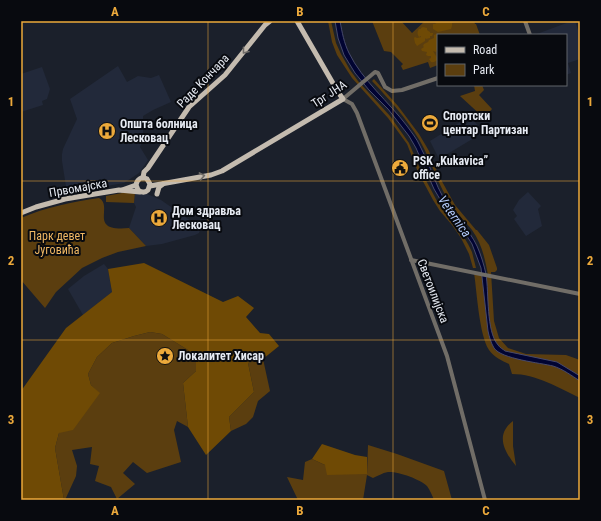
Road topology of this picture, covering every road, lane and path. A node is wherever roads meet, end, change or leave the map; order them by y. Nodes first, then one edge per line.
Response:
1 (270, 21) edge
2 (297, 21) edge
3 (525, 21) edge
4 (530, 34) edge
5 (437, 78) edge
6 (343, 99) junction
7 (143, 178) junction
8 (164, 183) junction
9 (136, 185) junction
10 (150, 186) junction
11 (119, 190) junction
12 (140, 192) junction
13 (157, 194) dead end
14 (21, 213) edge
15 (411, 260) junction
16 (580, 294) edge
17 (485, 500) edge

1 -> 7 main road, Раде Кончара
2 - 6 main road
3 - 4 street
5 - 6 street, Трг ЈНА
8 -> 6 main road, Трг ЈНА
6 - 15 street, Светоилијска
7 - 9 main road
7 - 10 main road
8 - 10 main road, Трг ЈНА
8 - 13 main road
9 - 11 main road
9 - 12 main road
10 - 12 main road
11 - 12 main road, Првомајска
11 - 14 main road, Првомајска
15 - 16 street
15 - 17 street, Светоилијска

